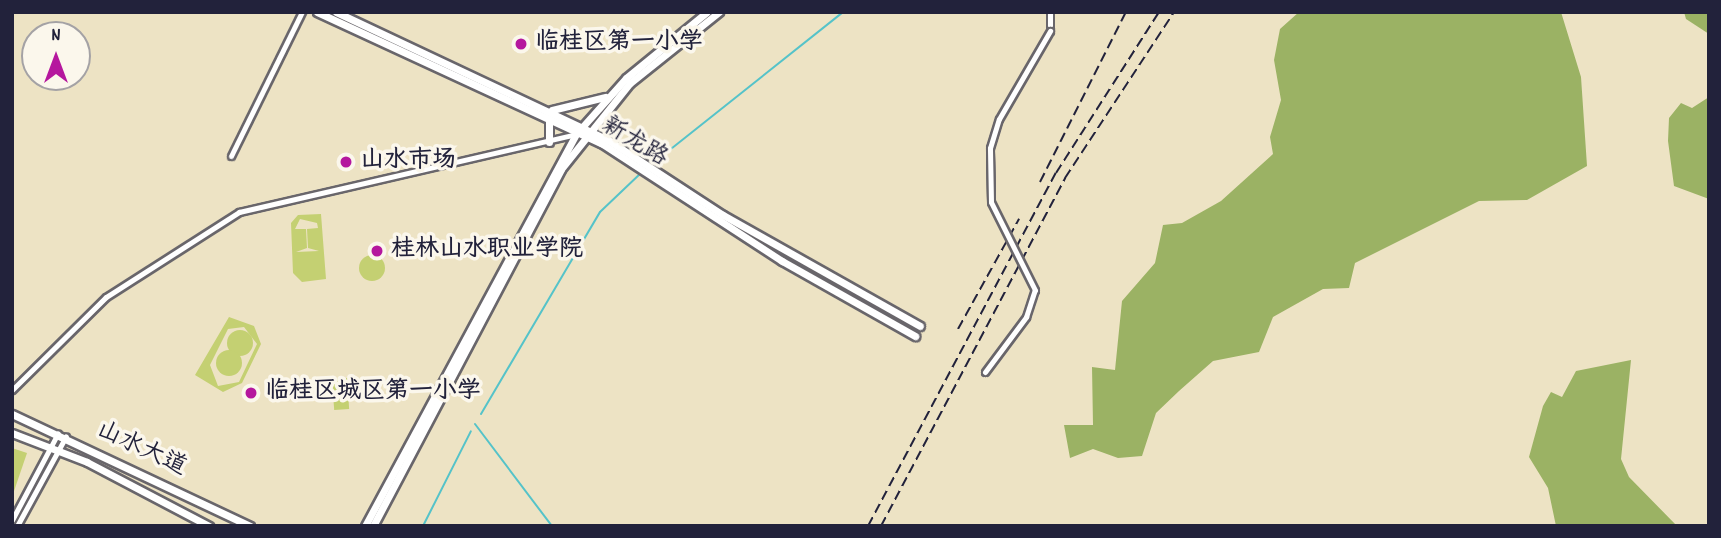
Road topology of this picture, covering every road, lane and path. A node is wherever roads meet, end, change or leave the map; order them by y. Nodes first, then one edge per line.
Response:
1 (302, 12) edge
2 (317, 12) edge
3 (337, 12) edge
4 (707, 12) edge
5 (719, 12) edge
6 (1050, 12) edge
7 (608, 96) junction
8 (549, 110) junction
9 (549, 120) junction
10 (583, 132) junction
11 (549, 142) junction
12 (231, 156) dead end
13 (653, 172) junction
14 (920, 326) dead end
15 (915, 336) dead end
16 (985, 372) dead end
17 (12, 390) edge
18 (12, 414) edge
19 (12, 433) edge
20 (58, 433) junction
21 (66, 436) junction
22 (54, 449) junction
23 (12, 520) edge
24 (17, 526) edge
25 (209, 526) edge
26 (250, 526) edge
27 (365, 526) edge
28 (373, 526) edge

1 - 12 street
2 - 9 main road, 新龙路
3 - 8 main road, 新龙路
4 - 7 main road
5 - 10 main road
6 - 16 street, bridge
7 - 8 main road
7 - 10 main road
8 - 10 main road, 新龙路
9 - 10 main road, 新龙路
9 - 11 main road
10 - 11 street
10 - 13 main road, 新龙路
10 - 27 main road
10 - 28 main road
11 - 17 street
13 - 14 main road, 新龙路
13 - 15 main road, 新龙路
18 - 20 main road, 山水大道
19 - 22 main road, 山水大道
20 - 21 main road, 山水大道
20 - 22 street
21 - 22 street
21 - 26 main road, 山水大道
22 - 23 street
22 - 24 street
22 - 25 main road, 山水大道

